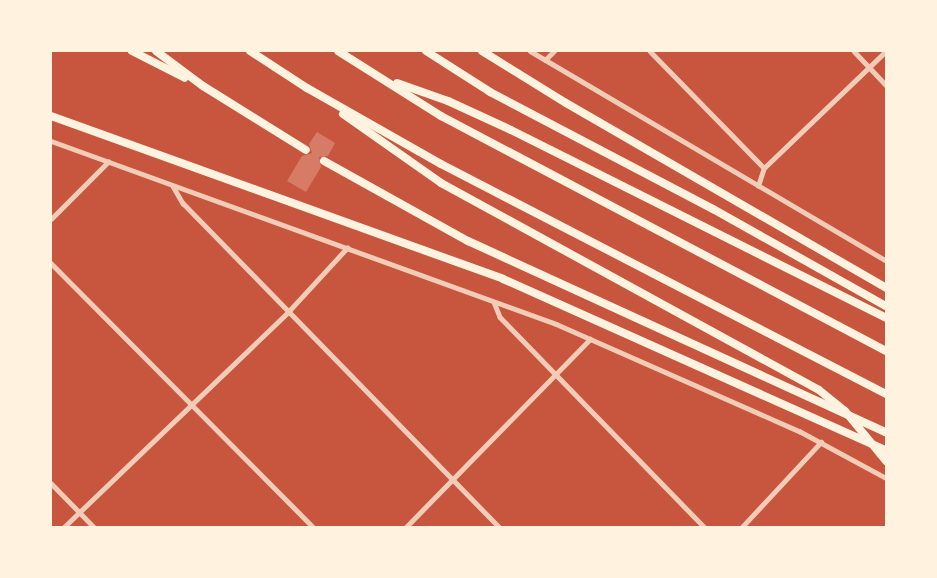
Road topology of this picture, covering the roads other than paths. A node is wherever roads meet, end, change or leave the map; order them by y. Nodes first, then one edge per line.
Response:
1 (132, 51) edge
2 (156, 51) edge
3 (250, 51) edge
4 (338, 51) edge
5 (426, 51) edge
6 (482, 51) edge
7 (530, 51) edge
8 (554, 51) edge
9 (650, 51) edge
10 (854, 51) edge
11 (886, 51) edge
12 (544, 60) junction
13 (869, 67) junction
14 (382, 78) junction
15 (886, 85) edge
16 (203, 86) junction
17 (307, 88) junction
18 (51, 116) edge
19 (51, 142) edge
20 (306, 150) dead end
21 (324, 161) dead end
22 (108, 162) junction
23 (764, 168) junction
24 (173, 186) junction
25 (758, 186) junction
26 (51, 219) edge
27 (347, 248) junction
28 (886, 261) edge
29 (51, 263) edge
30 (886, 288) edge
31 (494, 301) junction
32 (886, 306) edge
33 (289, 311) junction
34 (886, 317) edge
35 (590, 339) junction
36 (886, 351) edge
37 (555, 373) junction
38 (886, 394) edge
39 (192, 405) junction
40 (886, 432) edge
41 (821, 442) junction
42 (886, 450) edge
43 (886, 461) edge
44 (886, 478) edge
45 (452, 480) junction
46 (51, 483) edge
47 (79, 512) junction
48 (64, 527) edge
49 (94, 527) edge
50 (313, 527) edge
51 (406, 527) edge
52 (499, 527) edge
53 (704, 527) edge
54 (743, 527) edge

1 - 16 highway
2 - 16 highway
3 - 17 highway
4 - 14 highway
5 - 32 highway
6 - 30 highway
7 - 12 street
8 - 12 street
9 - 23 street
10 - 13 street
11 - 13 street
12 - 25 street
13 - 15 street
13 - 23 street
14 - 34 highway
14 - 36 highway
16 - 20 highway
17 - 38 highway
17 - 43 highway
18 - 42 highway
19 - 22 street
21 - 40 highway
22 - 24 street
22 - 26 street
23 - 25 street
24 - 27 street
24 - 33 street
25 - 28 street
27 - 31 street
27 - 33 street
29 - 39 street
31 - 35 street
31 - 37 street
33 - 39 street
33 - 45 street
35 - 37 street
35 - 41 street
37 - 45 street
37 - 53 street
39 - 47 street
39 - 50 street
41 - 44 street
41 - 54 street
45 - 51 street
45 - 52 street
46 - 47 street
47 - 48 street
47 - 49 street

